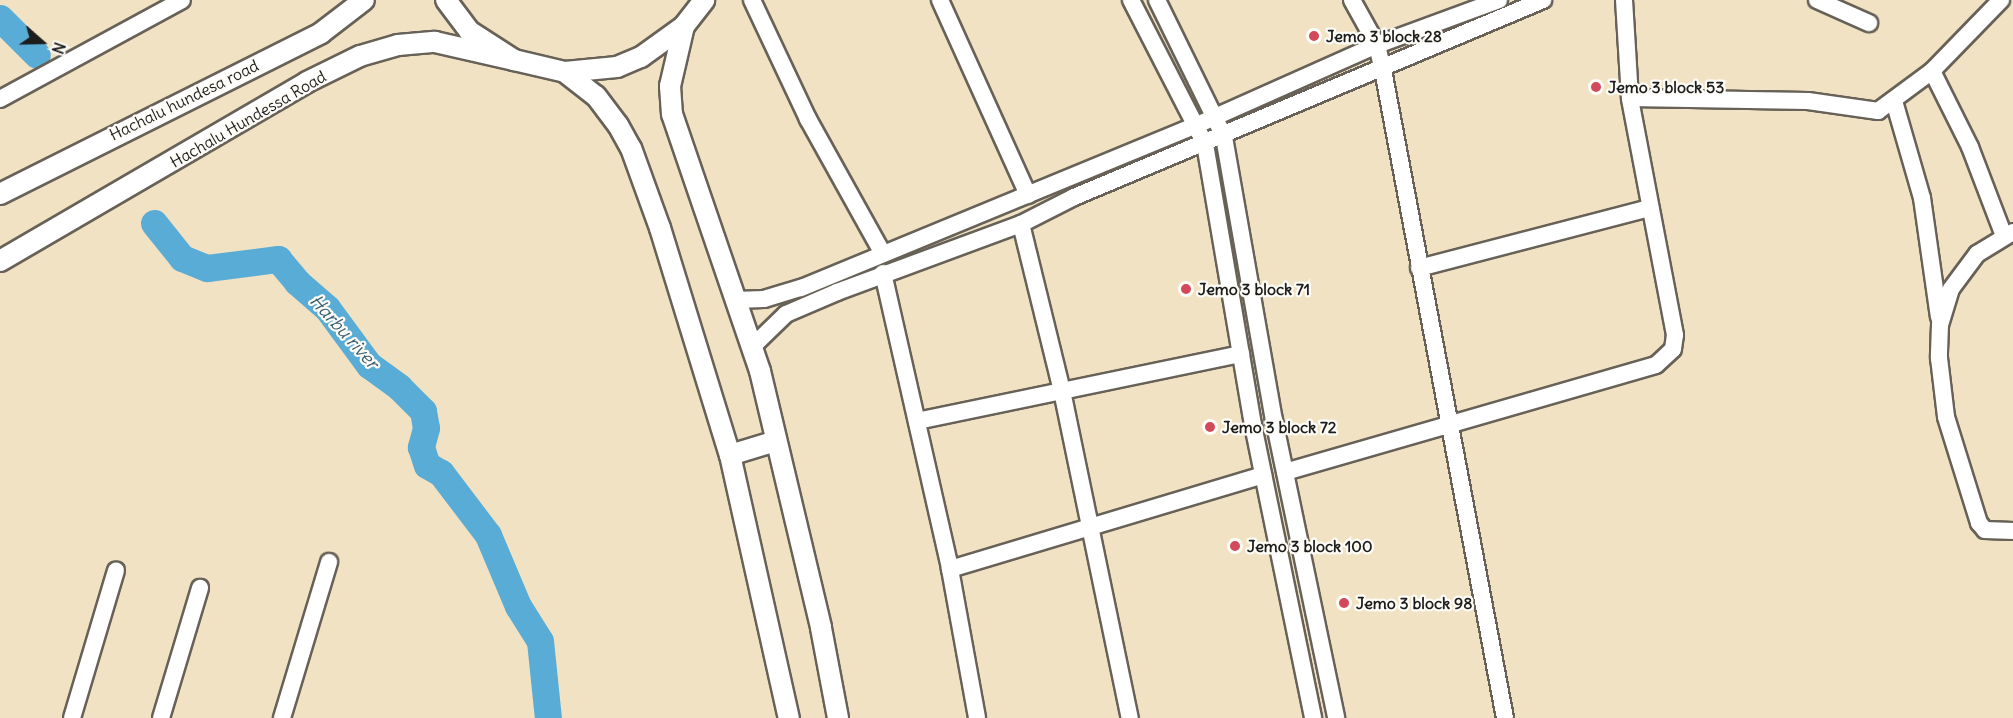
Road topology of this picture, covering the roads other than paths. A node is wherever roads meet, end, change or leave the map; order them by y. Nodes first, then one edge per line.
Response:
1 (182, 0) edge
2 (364, 0) edge
3 (446, 0) edge
4 (704, 0) edge
5 (752, 0) edge
6 (940, 0) edge
7 (1131, 0) edge
8 (1157, 0) edge
9 (1352, 0) edge
10 (1499, 0) edge
11 (1543, 0) edge
12 (1624, 0) edge
13 (1817, 0) edge
14 (2001, 0) edge
15 (1869, 23) dead end
16 (684, 26) junction
17 (1377, 45) junction
18 (514, 60) junction
19 (1383, 70) junction
20 (565, 72) junction
21 (1932, 72) junction
22 (1630, 98) junction
23 (0, 99) edge
24 (1894, 101) junction
25 (1217, 116) junction
26 (1197, 125) junction
27 (1224, 137) junction
28 (1205, 144) junction
29 (1066, 179) junction
30 (0, 194) edge
31 (1028, 195) junction
32 (1074, 197) junction
33 (1650, 208) junction
34 (1021, 224) junction
35 (933, 234) junction
36 (2008, 234) edge
37 (939, 251) junction
38 (883, 254) junction
39 (0, 261) edge
40 (1419, 268) junction
41 (883, 273) junction
42 (735, 300) junction
43 (1940, 324) junction
44 (752, 347) junction
45 (1241, 354) junction
46 (1062, 391) junction
47 (1274, 420) junction
48 (917, 421) junction
49 (1253, 425) junction
50 (1448, 427) junction
51 (776, 441) junction
52 (730, 455) junction
53 (1285, 471) junction
54 (1263, 475) junction
55 (1090, 529) junction
56 (2013, 531) edge
57 (329, 562) dead end
58 (950, 569) junction
59 (116, 570) dead end
60 (200, 588) dead end
61 (72, 718) edge
62 (161, 718) edge
63 (282, 718) edge
64 (789, 718) edge
65 (838, 718) edge
66 (977, 718) edge
67 (1131, 718) edge
68 (1313, 718) edge
69 (1336, 718) edge
70 (1505, 718) edge

1 - 23 street
2 - 30 main road, Hachalu hundesa road
3 - 18 main road
4 - 16 main road
5 - 38 street
6 - 31 street
7 - 26 street
8 - 25 street
9 - 17 street
10 - 17 street
11 - 19 street
12 - 22 street
13 - 15 street
14 - 21 street
16 - 20 main road
16 - 42 main road
17 - 19 street
17 - 25 street
18 - 20 main road, Hachalu Hundessa Road
18 - 39 main road, Hachalu Hundessa Road
19 - 27 street
19 - 40 street
20 - 52 main road
21 - 24 street
21 - 36 street
22 - 24 street
22 - 33 street
24 - 43 street
25 - 26 street
25 - 27 street
26 - 28 street
26 - 29 street
27 - 28 street
27 - 47 street
28 - 32 street
28 - 45 street
29 - 31 street
29 - 32 street
31 - 35 street
32 - 34 street
33 - 40 street
33 - 50 street
34 - 37 street
34 - 46 street
35 - 37 street
35 - 38 street
36 - 43 street
37 - 41 street
38 - 42 street
40 - 50 street
41 - 44 street
41 - 48 street
42 - 44 main road
43 - 56 street
44 - 51 main road
45 - 46 street
45 - 49 street
46 - 48 street
46 - 55 street
47 - 49 street
47 - 53 street
48 - 58 street
49 - 54 street
50 - 53 street
50 - 70 street
51 - 52 main road
51 - 65 main road
52 - 64 main road
53 - 69 street
54 - 55 street
54 - 68 street
55 - 58 street
55 - 67 street
57 - 63 street
58 - 66 street
59 - 61 street
60 - 62 street

